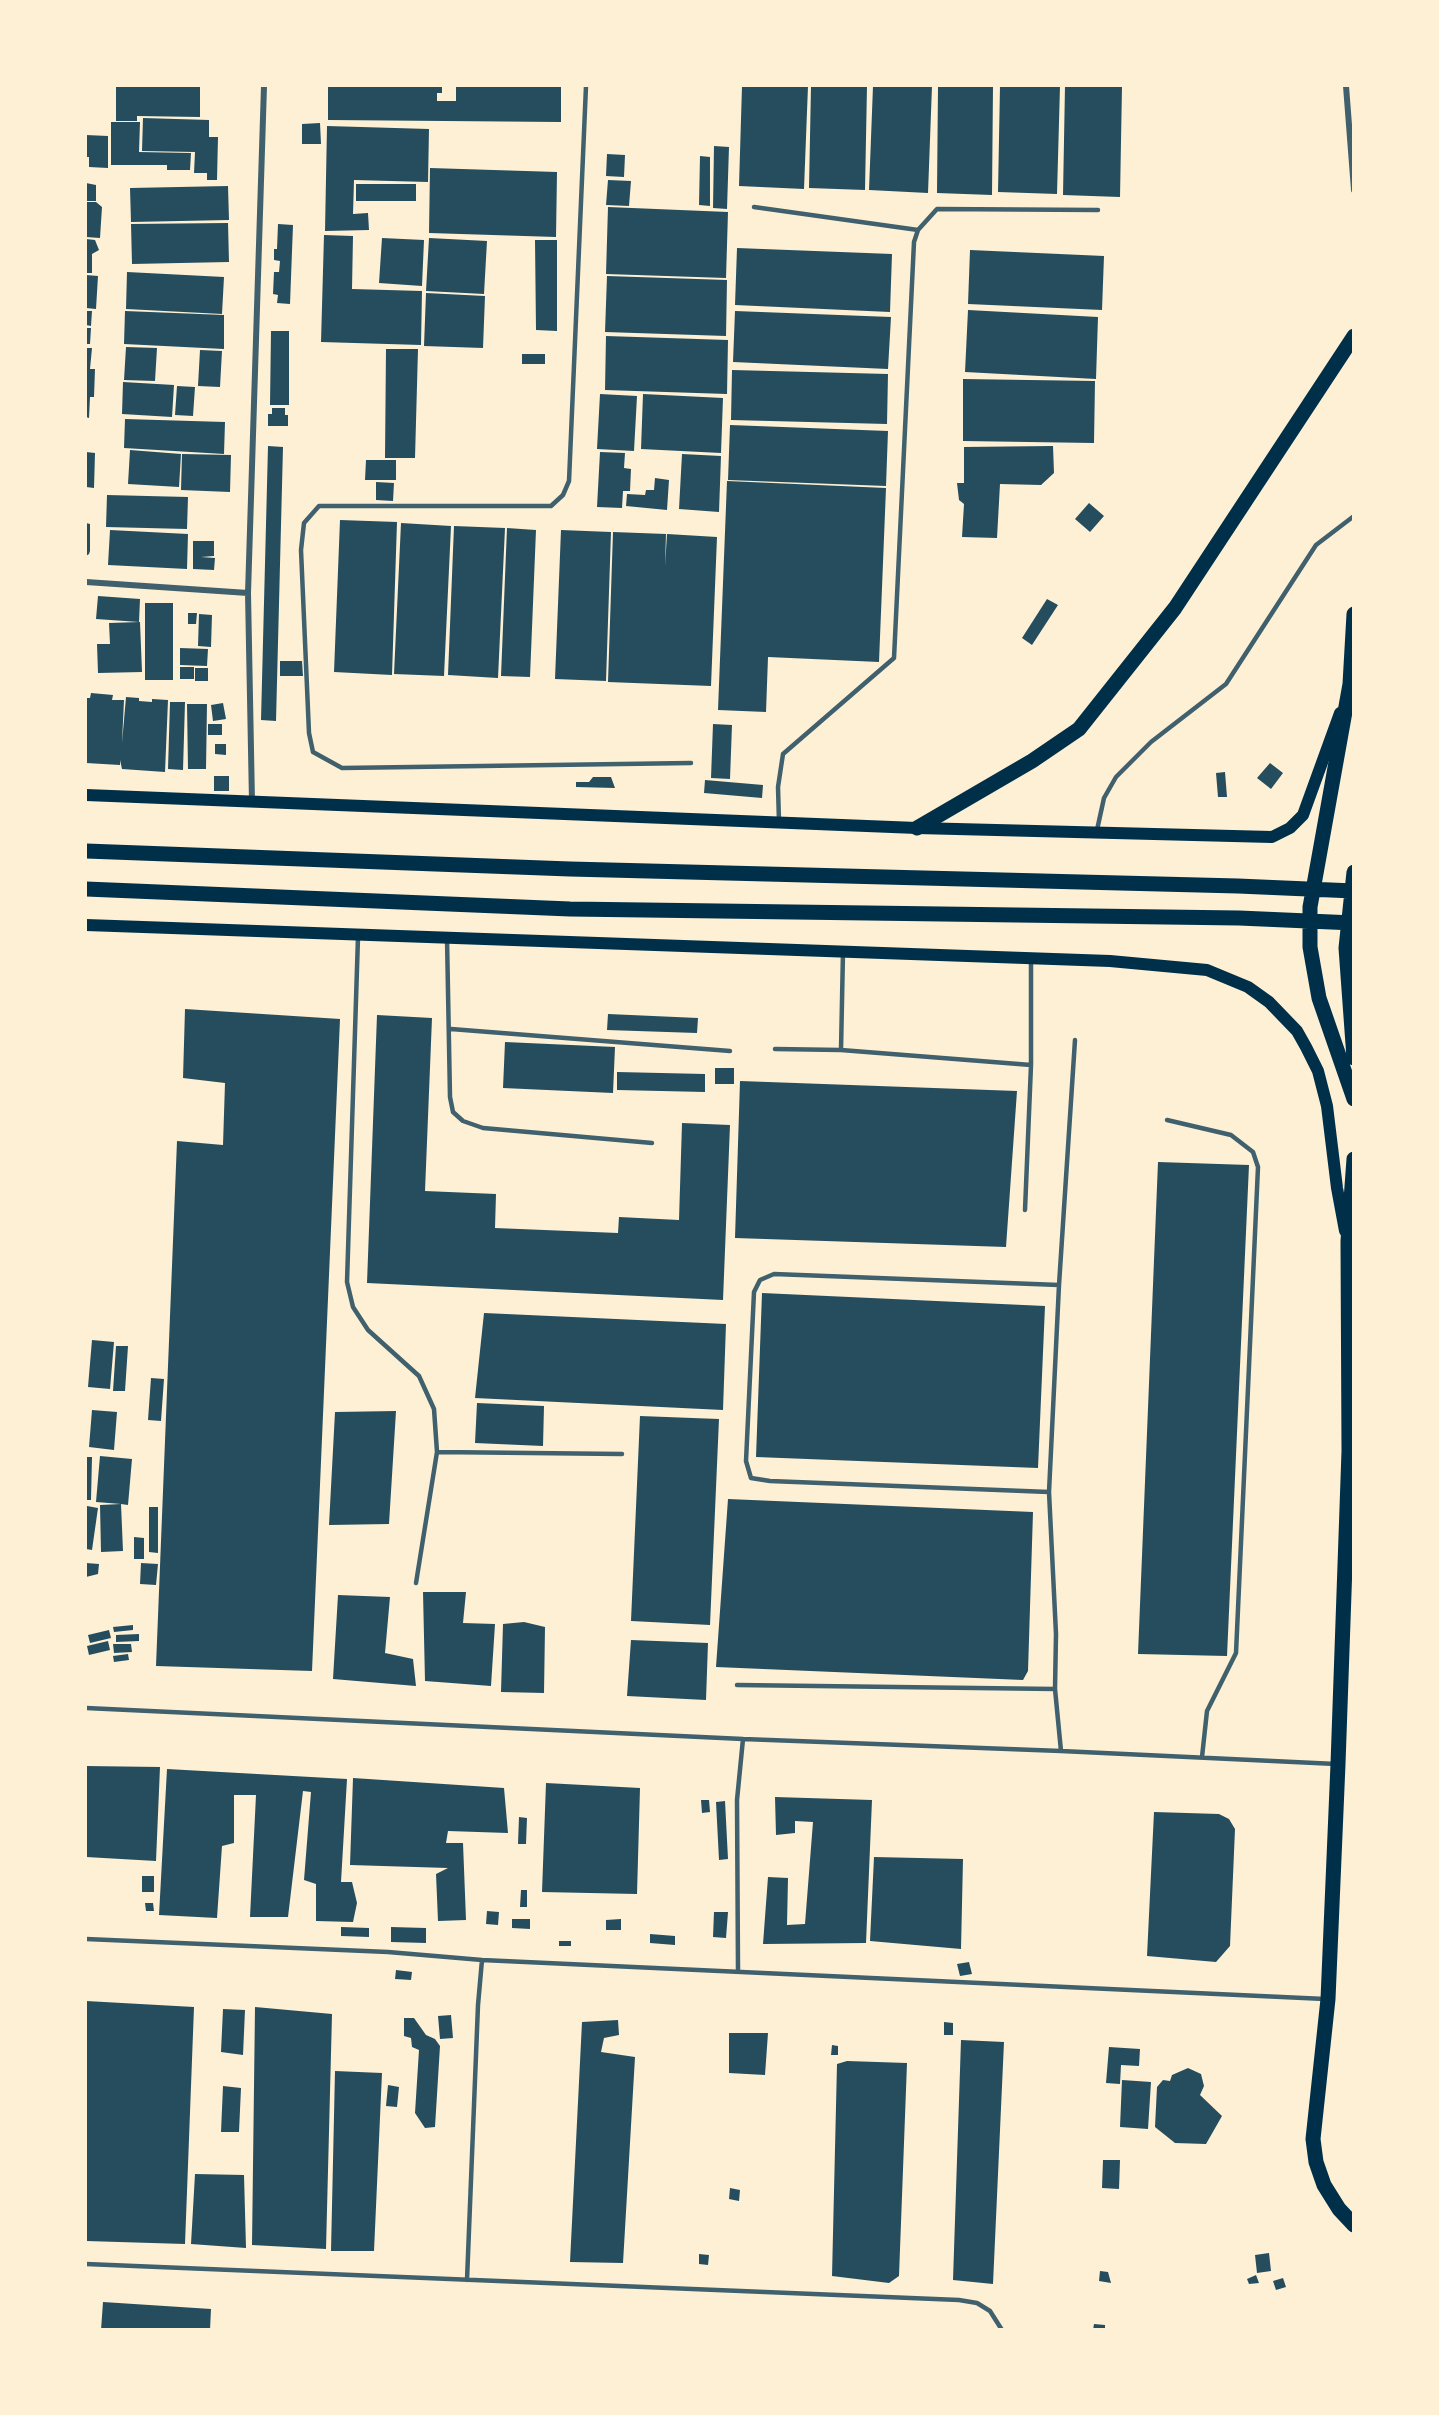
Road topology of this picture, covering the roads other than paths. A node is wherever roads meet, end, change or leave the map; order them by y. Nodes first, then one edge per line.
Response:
1 (264, 86) edge
2 (586, 86) edge
3 (1346, 86) edge
4 (1351, 119) edge
5 (1353, 190) edge
6 (754, 207) dead end
7 (1098, 210) dead end
8 (918, 230) junction
9 (1353, 336) edge
10 (1353, 516) edge
11 (86, 582) edge
12 (248, 593) junction
13 (1353, 614) edge
14 (1350, 684) junction
15 (691, 763) dead end
16 (86, 795) edge
17 (252, 802) junction
18 (779, 822) junction
19 (917, 828) junction
20 (1096, 832) junction
21 (86, 851) edge
22 (1353, 872) edge
23 (86, 889) edge
24 (1353, 891) edge
25 (1353, 923) edge
26 (86, 925) edge
27 (358, 934) junction
28 (447, 938) junction
29 (843, 952) junction
30 (1031, 958) junction
31 (451, 1029) junction
32 (1075, 1040) dead end
33 (775, 1049) dead end
34 (841, 1050) junction
35 (730, 1051) dead end
36 (1353, 1058) edge
37 (1031, 1065) junction
38 (1353, 1099) edge
39 (1167, 1120) dead end
40 (652, 1143) dead end
41 (1353, 1159) edge
42 (1025, 1210) dead end
43 (1348, 1241) junction
44 (1059, 1285) junction
45 (437, 1452) junction
46 (622, 1454) dead end
47 (1049, 1492) junction
48 (416, 1583) dead end
49 (737, 1685) dead end
50 (1055, 1689) junction
51 (86, 1708) edge
52 (743, 1740) junction
53 (1061, 1751) junction
54 (1202, 1757) junction
55 (1338, 1764) junction
56 (86, 1939) edge
57 (482, 1959) junction
58 (738, 1970) junction
59 (1328, 1999) junction
60 (1353, 2225) edge
61 (86, 2264) edge
62 (467, 2280) junction
63 (1002, 2330) edge

1 - 12 street
2 - 15 lane
3 - 4 street
4 - 5 street
6 - 8 lane
7 - 8 lane
8 - 18 lane
9 - 19 main road
10 - 20 lane
11 - 12 street
12 - 17 street
13 - 14 main road
14 - 20 main road
14 - 38 main road
16 - 17 main road
17 - 18 main road
18 - 19 main road
19 - 20 main road
21 - 24 main road
22 - 36 main road
23 - 25 main road
26 - 27 main road
27 - 28 main road
27 - 45 lane
28 - 29 main road
28 - 31 lane
29 - 30 main road
29 - 34 lane
30 - 37 lane
30 - 43 main road
31 - 35 lane
31 - 40 lane
32 - 44 lane
33 - 34 lane
34 - 37 lane
37 - 42 lane
39 - 54 lane
41 - 43 main road
43 - 55 main road
44 - 47 lane
44 - 47 lane
45 - 46 lane
45 - 48 lane
47 - 50 lane
49 - 50 lane
50 - 53 lane
51 - 52 lane
52 - 53 lane
52 - 58 lane
53 - 54 lane
54 - 55 lane
55 - 59 main road
56 - 57 lane
57 - 58 lane
57 - 62 lane
58 - 59 lane
59 - 60 main road
61 - 62 lane
62 - 63 lane

